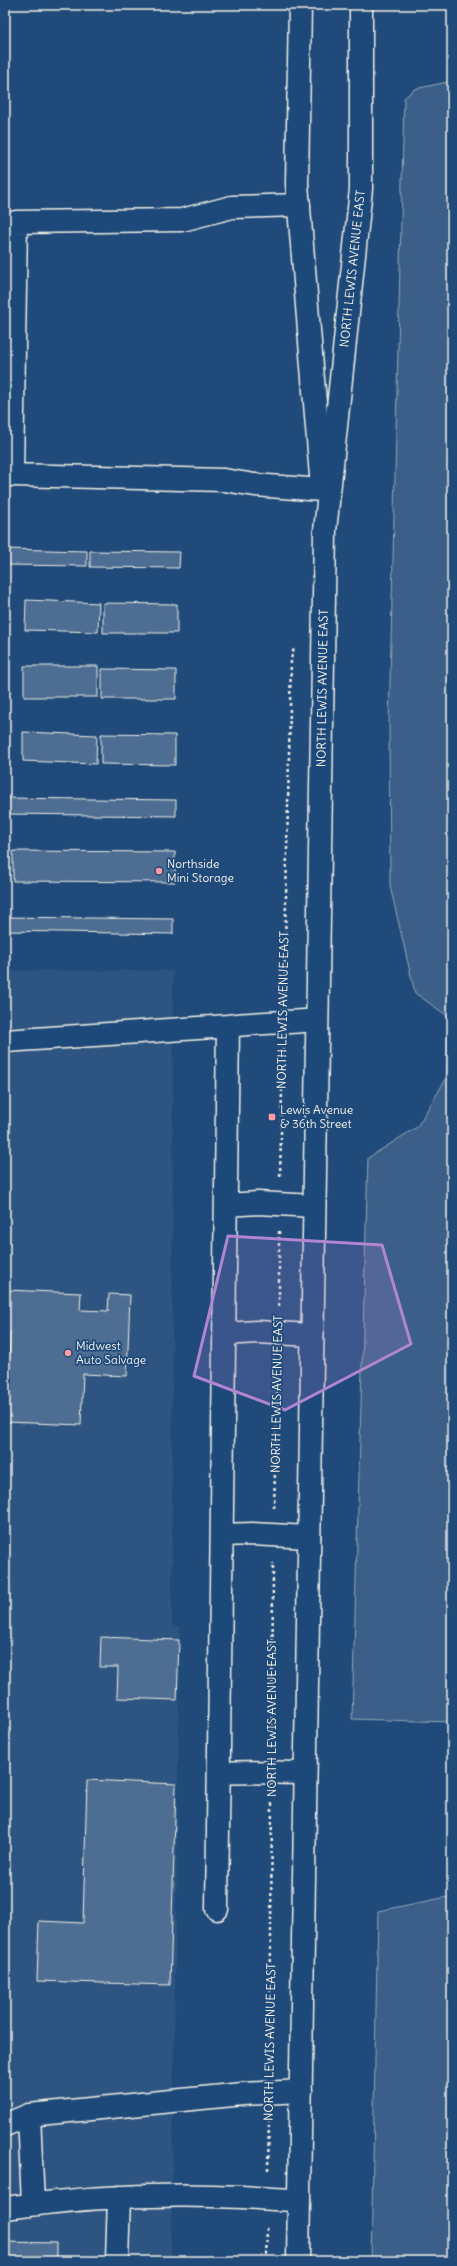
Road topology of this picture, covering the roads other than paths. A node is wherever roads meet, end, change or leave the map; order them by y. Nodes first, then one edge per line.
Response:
1 (300, 5) edge
2 (361, 5) edge
3 (299, 205) junction
4 (322, 490) junction
5 (325, 531) junction
6 (317, 1020) junction
7 (228, 1026) junction
8 (5, 1041) edge
9 (226, 1205) junction
10 (314, 1206) junction
11 (224, 1334) junction
12 (312, 1335) junction
13 (222, 1535) junction
14 (309, 1537) junction
15 (219, 1773) junction
16 (305, 1773) junction
17 (217, 1909) dead end
18 (301, 2091) junction
19 (29, 2114) junction
20 (5, 2125) edge
21 (118, 2197) junction
22 (299, 2200) junction
23 (33, 2204) junction
24 (5, 2208) edge
25 (117, 2261) edge
26 (298, 2261) edge

1 - 3 main road, NORTH LEWIS AVENUE EAST
2 - 5 main road, NORTH LEWIS AVENUE EAST
3 - 4 main road, NORTH LEWIS AVENUE EAST
3 - 4 main road
4 - 5 main road, NORTH LEWIS AVENUE EAST
5 - 6 main road, NORTH LEWIS AVENUE EAST
6 - 7 main road
6 - 10 main road, NORTH LEWIS AVENUE EAST
7 - 8 main road
7 - 9 main road
9 - 10 main road
9 - 11 main road
10 - 12 main road, NORTH LEWIS AVENUE EAST
11 - 12 main road
11 - 13 main road
12 - 14 main road, NORTH LEWIS AVENUE EAST
13 - 14 main road
13 - 15 main road
14 - 16 main road, NORTH LEWIS AVENUE EAST
15 - 16 main road
15 - 17 main road
16 - 18 main road, NORTH LEWIS AVENUE EAST
18 - 19 main road
18 - 22 main road, NORTH LEWIS AVENUE EAST
19 - 20 main road
19 - 23 main road
21 - 22 main road
21 - 23 main road
21 - 25 main road
22 - 26 main road, NORTH LEWIS AVENUE EAST
23 - 24 main road

